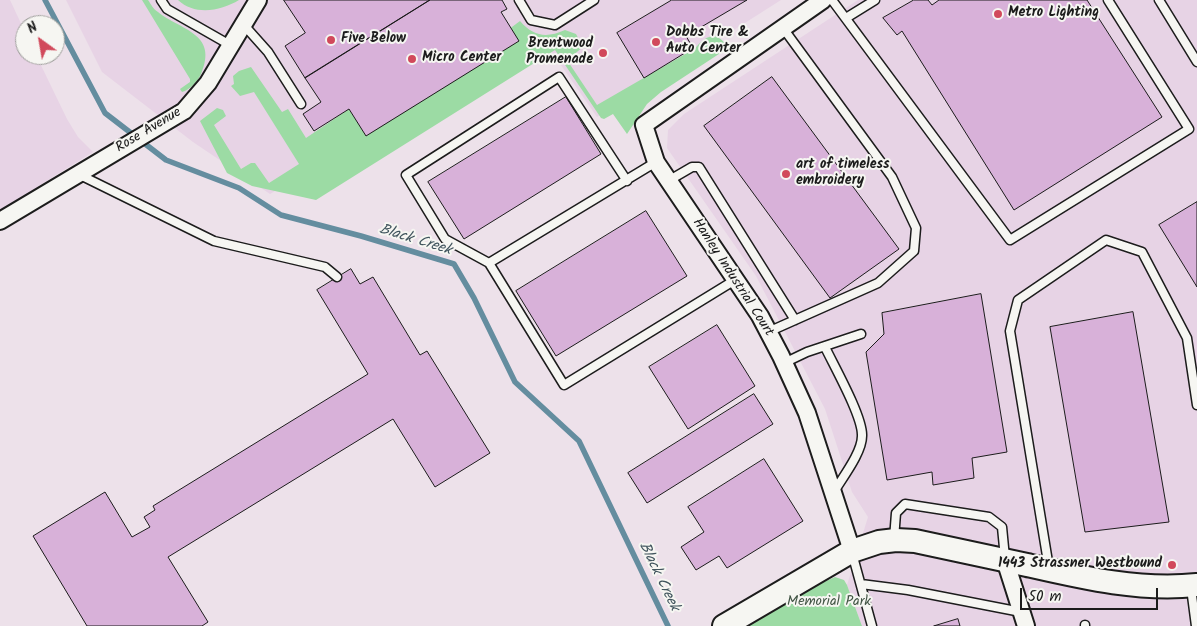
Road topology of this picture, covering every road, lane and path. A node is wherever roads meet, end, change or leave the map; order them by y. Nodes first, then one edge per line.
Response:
1 (160, 0) edge
2 (258, 0) edge
3 (519, 0) edge
4 (594, 0) edge
5 (823, 0) edge
6 (832, 0) edge
7 (875, 0) edge
8 (1108, 0) edge
9 (1159, 0) edge
10 (846, 18) junction
11 (243, 24) junction
12 (783, 28) junction
13 (230, 45) junction
14 (1197, 62) edge
15 (301, 104) dead end
16 (656, 162) junction
17 (78, 174) junction
18 (627, 181) junction
19 (668, 181) junction
20 (0, 221) edge
21 (489, 263) junction
22 (337, 277) dead end
23 (734, 280) junction
24 (795, 320) junction
25 (768, 332) junction
26 (861, 334) dead end
27 (825, 347) junction
28 (784, 363) junction
29 (1197, 405) edge
30 (833, 493) junction
31 (894, 540) junction
32 (852, 551) junction
33 (1005, 560) junction
34 (1049, 570) junction
35 (861, 584) junction
36 (1194, 585) edge
37 (1196, 614) edge
38 (1024, 619) edge
39 (724, 626) edge
40 (872, 626) edge
41 (1196, 626) edge

1 - 13 lane
2 - 11 street, Rose Avenue
3 - 4 lane
5 - 12 street, Hanley Industrial Court
6 - 10 lane
7 - 10 lane
8 - 10 lane
9 - 14 lane
11 - 13 street, Rose Avenue
11 - 15 lane
12 - 16 street, Hanley Industrial Court
12 - 24 lane
13 - 17 street, Rose Avenue
16 - 18 lane
16 - 19 street, Hanley Industrial Court
17 - 20 street, Rose Avenue
17 - 22 lane
18 - 21 lane
18 - 21 lane
19 - 23 street, Hanley Industrial Court
19 - 24 lane
21 - 23 lane
23 - 25 street, Hanley Industrial Court
24 - 25 lane
25 - 28 street, Hanley Industrial Court
26 - 27 lane
27 - 28 lane
27 - 30 lane
28 - 30 street, Hanley Industrial Court
29 - 34 lane
30 - 32 street, Hanley Industrial Court
31 - 32 street
31 - 33 street
31 - 33 lane
32 - 35 lane
32 - 39 street
33 - 34 street
33 - 38 street
34 - 36 street
35 - 38 lane
35 - 40 lane
36 - 37 lane
37 - 41 lane

